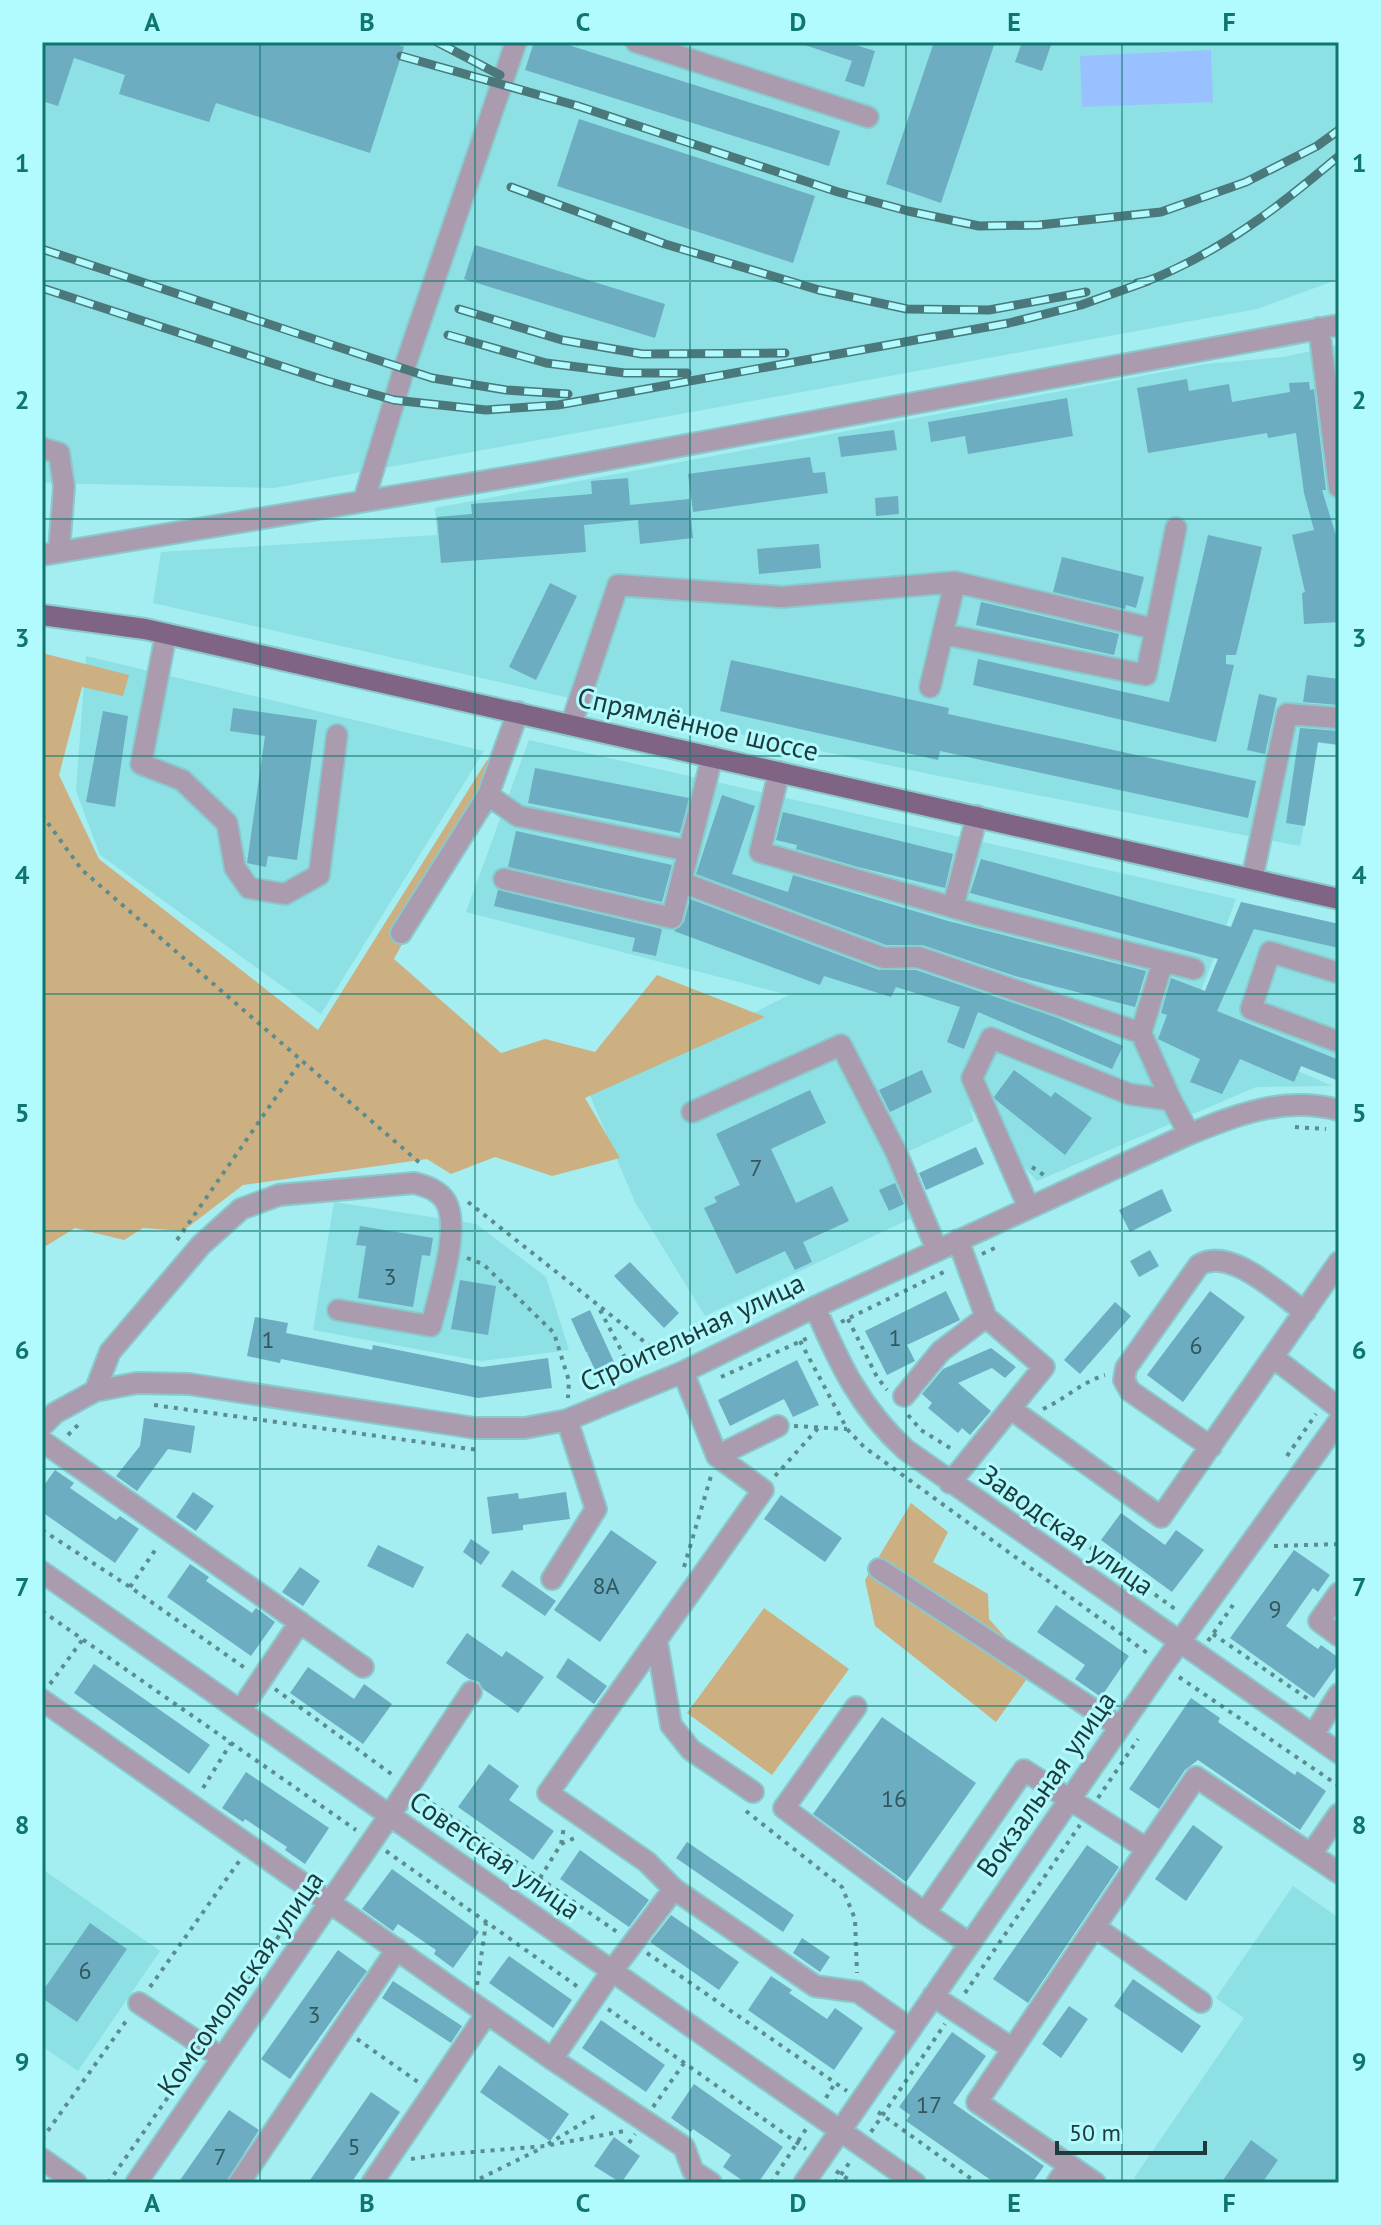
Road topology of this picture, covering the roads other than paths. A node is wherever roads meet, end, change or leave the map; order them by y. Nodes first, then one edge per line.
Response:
1 (516, 42) edge
2 (636, 42) edge
3 (868, 117) dead end
4 (1329, 326) edge
5 (42, 448) edge
6 (1339, 487) edge
7 (364, 500) junction
8 (1176, 528) dead end
9 (50, 553) edge
10 (955, 582) junction
11 (42, 615) edge
12 (1155, 629) junction
13 (166, 634) junction
14 (943, 634) junction
15 (930, 687) dead end
16 (518, 712) junction
17 (1339, 718) edge
18 (571, 725) junction
19 (337, 735) dead end
20 (712, 757) junction
21 (779, 772) junction
22 (488, 795) junction
23 (977, 816) junction
24 (689, 851) junction
25 (504, 879) dead end
26 (1252, 879) junction
27 (681, 882) junction
28 (1339, 899) edge
29 (953, 907) junction
30 (401, 933) dead end
31 (1163, 961) junction
32 (1194, 969) dead end
33 (1339, 973) edge
34 (1141, 1033) junction
35 (1339, 1042) edge
36 (1171, 1100) junction
37 (1339, 1110) edge
38 (692, 1112) dead end
39 (1189, 1134) junction
40 (1029, 1208) junction
41 (958, 1240) junction
42 (937, 1250) junction
43 (1339, 1262) edge
44 (815, 1307) junction
45 (338, 1310) dead end
46 (1305, 1312) junction
47 (986, 1317) junction
48 (1274, 1358) junction
49 (683, 1372) junction
50 (95, 1391) junction
51 (901, 1402) road end
52 (1339, 1408) edge
53 (1018, 1413) junction
54 (567, 1420) junction
55 (1339, 1421) edge
56 (42, 1426) edge
57 (778, 1426) road end
58 (48, 1445) edge
59 (1211, 1447) junction
60 (717, 1456) junction
61 (950, 1483) junction
62 (879, 1569) dead end
63 (42, 1572) edge
64 (552, 1579) dead end
65 (1339, 1593) edge
66 (300, 1622) junction
67 (1339, 1636) edge
68 (657, 1642) junction
69 (1179, 1642) junction
70 (363, 1667) dead end
71 (46, 1692) edge
72 (471, 1692) dead end
73 (1339, 1694) edge
74 (856, 1707) dead end
75 (240, 1711) junction
76 (1120, 1727) junction
77 (1313, 1735) junction
78 (1339, 1753) edge
79 (753, 1792) road end
80 (1069, 1800) junction
81 (1339, 1814) edge
82 (390, 1815) junction
83 (1147, 1849) junction
84 (1311, 1854) junction
85 (1339, 1873) edge
86 (674, 1889) junction
87 (330, 1901) junction
88 (925, 1913) junction
89 (1095, 1927) junction
90 (970, 1944) junction
91 (397, 1949) junction
92 (612, 1971) junction
93 (933, 1996) junction
94 (1201, 2002) dead end
95 (139, 2003) dead end
96 (481, 2008) junction
97 (911, 2029) junction
98 (1013, 2049) junction
99 (222, 2058) junction
100 (552, 2059) junction
101 (840, 2131) junction
102 (42, 2159) edge
103 (1069, 2165) junction
104 (688, 2177) edge
105 (76, 2183) edge
106 (136, 2183) edge
107 (239, 2183) edge
108 (372, 2183) edge
109 (711, 2183) edge
110 (804, 2183) edge
111 (915, 2183) edge
112 (1057, 2183) edge
113 (1095, 2183) edge

1 - 7 street
2 - 3 street
4 - 6 street
4 - 7 street
5 - 9 street
7 - 9 street
8 - 12 street
10 - 12 street
10 - 14 street
10 - 18 street
11 - 13 main road, Спрямлённое шоссе
12 - 14 street
13 - 16 main road, Спрямлённое шоссе
13 - 19 street
14 - 15 street
16 - 18 main road, Спрямлённое шоссе
16 - 22 street
17 - 26 street
18 - 20 main road, Спрямлённое шоссе
20 - 21 main road, Спрямлённое шоссе
20 - 24 street
21 - 23 main road, Спрямлённое шоссе
21 - 29 street
22 - 24 street
22 - 30 street
23 - 26 main road, Спрямлённое шоссе
23 - 29 street
24 - 27 street
25 - 27 street
26 - 28 main road, Спрямлённое шоссе
27 - 34 street
29 - 31 street
31 - 32 street
31 - 34 street
33 - 35 street
34 - 36 street
36 - 39 street
36 - 40 street
37 - 39 street, Строительная улица
38 - 42 street
39 - 40 street, Строительная улица
40 - 41 street, Строительная улица
41 - 42 street, Строительная улица
41 - 47 street
42 - 44 street, Строительная улица
43 - 46 street
44 - 49 street, Строительная улица
44 - 61 street, Заводская улица
45 - 50 street
46 - 48 street
46 - 59 street
47 - 51 street
47 - 53 street
48 - 52 street
48 - 59 street
49 - 54 street, Строительная улица
49 - 60 street
50 - 54 street, Строительная улица
50 - 56 street, Строительная улица
53 - 59 street
53 - 61 street
54 - 64 street
55 - 69 street, Вокзальная улица
57 - 60 street
58 - 66 street
60 - 68 street
61 - 69 street, Заводская улица
62 - 76 street
63 - 75 street, Советская улица
65 - 67 street
66 - 70 street
66 - 75 street
68 - 79 street
68 - 86 street
69 - 76 street, Вокзальная улица
69 - 77 street, Заводская улица
71 - 87 street
72 - 82 street, Комсомольская улица
73 - 77 street
74 - 88 street
75 - 82 street, Советская улица
76 - 80 street, Вокзальная улица
77 - 78 street, Заводская улица
80 - 83 street
80 - 88 street
80 - 90 street, Вокзальная улица
81 - 84 street
82 - 87 street, Комсомольская улица
82 - 92 street, Советская улица
83 - 84 street
83 - 89 street
84 - 85 street
86 - 92 street
86 - 97 street
87 - 91 street
87 - 99 street, Комсомольская улица
88 - 90 street
89 - 94 street
89 - 98 street
90 - 93 street, Вокзальная улица
91 - 96 street
91 - 107 street
92 - 100 street
92 - 101 street, Советская улица
93 - 97 street, Вокзальная улица
93 - 98 street
95 - 99 street
96 - 100 street
96 - 108 street
97 - 101 street, Вокзальная улица
98 - 103 street
99 - 106 street, Комсомольская улица
100 - 104 street
101 - 110 street, Вокзальная улица
101 - 111 street, Советская улица
102 - 105 street
103 - 112 street
103 - 113 street
104 - 109 street

